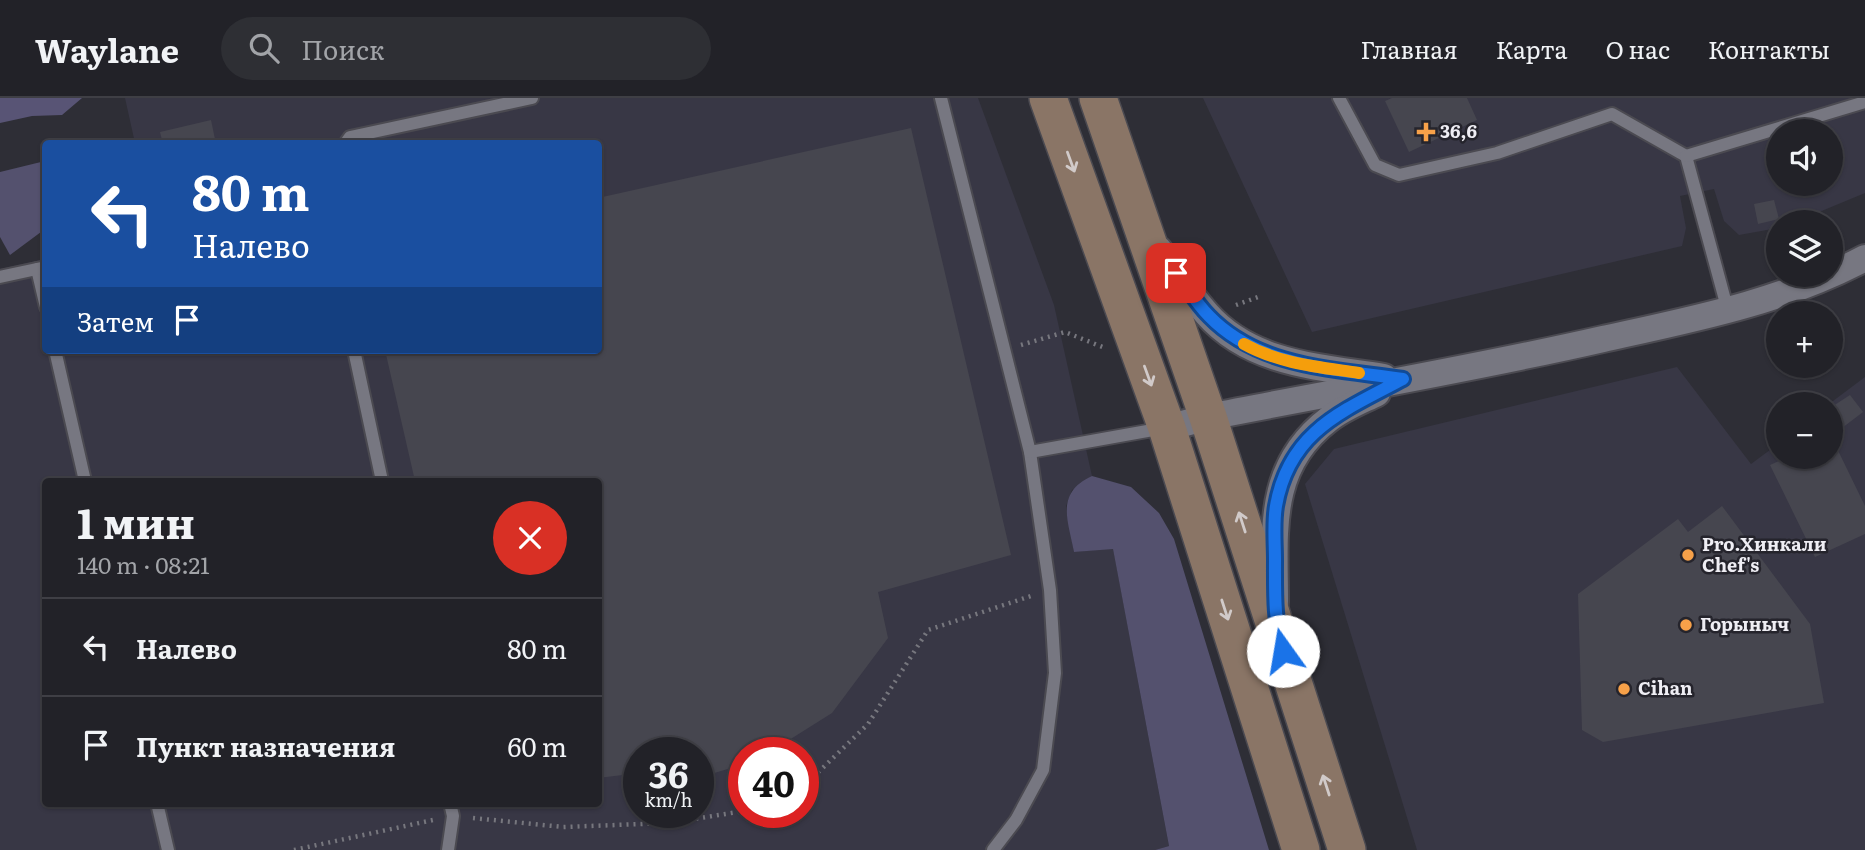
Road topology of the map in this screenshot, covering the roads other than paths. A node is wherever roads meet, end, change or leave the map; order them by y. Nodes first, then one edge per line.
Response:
1 (532, 98) edge
2 (941, 98) edge
3 (1048, 98) edge
4 (1098, 98) edge
5 (1339, 98) edge
6 (1865, 102) edge
7 (348, 140) edge
8 (1686, 156) junction
9 (1144, 231) junction
10 (1865, 258) edge
11 (41, 268) edge
12 (0, 277) edge
13 (1728, 312) junction
14 (56, 354) edge
15 (355, 354) edge
16 (1403, 379) junction
17 (1208, 417) junction
18 (1167, 428) junction
19 (1030, 452) junction
20 (84, 478) edge
21 (381, 478) edge
22 (1275, 627) junction
23 (158, 807) edge
24 (452, 810) edge
25 (1299, 847) edge
26 (1347, 848) edge
27 (168, 850) edge
28 (448, 850) edge
29 (993, 850) edge

1 - 7 lane
2 - 19 lane
3 -> 18 street
4 - 9 street
5 - 8 lane
6 - 8 lane
8 - 13 lane
9 - 16 street
9 - 17 street
10 - 13 street
11 - 12 lane
13 - 16 street
14 - 20 lane
15 - 21 lane
16 - 17 street
16 - 22 street
17 - 18 street
22 -> 17 street
18 - 19 lane
18 -> 25 street
19 - 29 lane
26 -> 22 street
23 - 27 lane
24 - 28 lane

